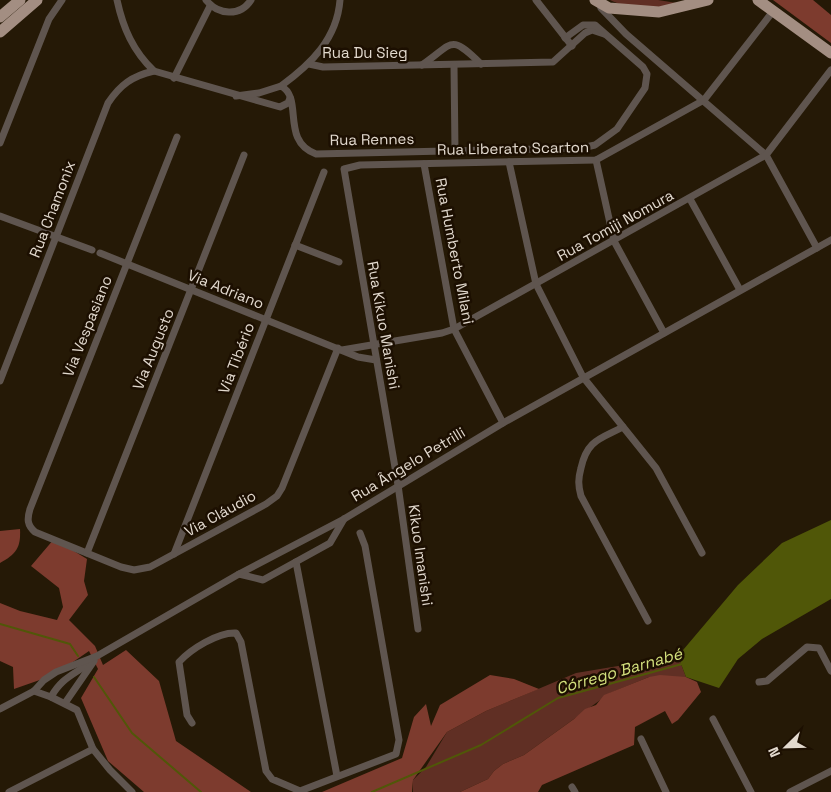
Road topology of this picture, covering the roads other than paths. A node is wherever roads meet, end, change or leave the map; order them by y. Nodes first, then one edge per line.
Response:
1 (20, 0) edge
2 (36, 0) edge
3 (62, 0) edge
4 (117, 0) edge
5 (251, 0) edge
6 (340, 0) edge
7 (536, 0) edge
8 (595, 0) edge
9 (708, 0) edge
10 (758, 0) edge
11 (208, 3) edge
12 (774, 10) junction
13 (0, 17) edge
14 (0, 32) edge
15 (607, 35) junction
16 (565, 38) junction
17 (572, 46) junction
18 (831, 53) edge
19 (309, 64) junction
20 (481, 64) junction
21 (454, 65) junction
22 (421, 66) junction
23 (831, 70) edge
24 (154, 71) junction
25 (174, 78) junction
26 (282, 86) junction
27 (269, 90) junction
28 (236, 96) junction
29 (290, 98) junction
30 (704, 100) junction
31 (271, 105) junction
32 (280, 107) junction
33 (294, 121) junction
34 (177, 137) dead end
35 (0, 143) edge
36 (455, 151) junction
37 (244, 155) dead end
38 (766, 155) junction
39 (596, 160) junction
40 (509, 162) junction
41 (424, 164) junction
42 (344, 169) joint
43 (324, 172) dead end
44 (690, 199) junction
45 (0, 216) edge
46 (56, 236) junction
47 (831, 240) edge
48 (614, 241) junction
49 (295, 245) junction
50 (817, 248) junction
51 (92, 250) dead end
52 (100, 253) dead end
53 (339, 262) dead end
54 (127, 264) junction
55 (536, 284) junction
56 (191, 290) junction
57 (740, 290) junction
58 (266, 320) junction
59 (454, 329) junction
60 (664, 333) junction
61 (374, 345) junction
62 (340, 349) junction
63 (376, 360) junction
64 (583, 377) junction
65 (0, 381) edge
66 (503, 423) junction
67 (623, 427) junction
68 (398, 485) junction
69 (344, 519) junction
70 (29, 526) joint
71 (360, 533) dead end
72 (87, 553) junction
73 (702, 553) dead end
74 (174, 554) junction
75 (296, 562) junction
76 (239, 574) junction
77 (648, 621) dead end
78 (418, 629) dead end
79 (97, 656) junction
80 (831, 671) edge
81 (759, 682) dead end
82 (34, 691) junction
83 (51, 697) junction
84 (65, 704) junction
85 (0, 709) edge
86 (713, 719) dead end
87 (192, 723) dead end
88 (641, 739) dead end
89 (93, 748) junction
90 (831, 771) edge
91 (337, 776) junction
92 (9, 792) edge
93 (132, 792) edge
94 (666, 792) edge
95 (751, 792) edge
96 (790, 792) edge

1 - 13 main road
2 - 14 main road
3 - 35 street
4 - 24 street
5 - 11 street
6 - 19 street
7 - 16 street
8 - 9 main road
8 - 30 street
10 - 12 main road
11 - 25 street
12 - 18 main road
12 - 30 street, Rua Liberato Scarton
15 - 16 street, Rua Rennes
15 - 17 street
15 - 36 street, Rua Rennes
16 - 17 street
17 - 20 street, Rua Du Sieg
19 - 22 street, Rua Du Sieg
19 - 26 street
20 - 21 street, Rua Du Sieg
20 - 22 street, Rua Du Sieg
21 - 22 street, Rua Du Sieg
21 - 36 street
23 - 38 street, Rua Tomiji Nomura
24 - 25 street
24 - 46 street, Rua Chamonix
25 - 28 street
26 - 27 street
26 - 29 street
27 - 28 street
27 - 31 street
28 - 31 street
29 - 32 street
29 - 33 street, Rua Rennes
30 - 38 street
30 - 39 street, Rua Liberato Scarton
31 - 32 street
32 - 33 street, Rua Rennes
33 - 36 street, Rua Rennes
34 - 54 street, Via Vespasiano
37 - 56 street, Via Augusto
38 - 44 street, Rua Tomiji Nomura
38 - 50 street
39 - 40 street, Rua Liberato Scarton
39 - 48 street
40 - 41 street, Rua Liberato Scarton
40 - 55 street
41 - 42 street, Rua Liberato Scarton
41 - 59 street, Rua Humberto Milani
42 - 61 street, Rua Kikuo Manishi
43 - 49 street, Via Tibério
44 - 48 street, Rua Tomiji Nomura
44 - 57 street
45 - 46 street
46 - 51 street
46 - 65 street, Rua Chamonix
47 - 50 street, Rua Ângelo Petrilli
48 - 55 street, Rua Tomiji Nomura
48 - 60 street
49 - 53 street
49 - 58 street, Via Tibério
50 - 57 street, Rua Ângelo Petrilli
52 - 54 street, Via Adriano
54 - 56 street, Via Adriano
54 - 70 street, Via Vespasiano
55 - 59 street, Rua Tomiji Nomura
55 - 64 street
56 - 58 street, Via Adriano
56 - 72 street, Via Augusto
57 - 60 street, Rua Ângelo Petrilli
58 - 62 street, Via Adriano
58 - 74 street, Via Tibério
59 - 61 street, Rua Tomiji Nomura
59 - 66 street, Rua Humberto Milani
60 - 64 street, Rua Ângelo Petrilli
61 - 62 street
61 - 63 street, Rua Kikuo Manishi
62 - 63 street, Via Adriano
62 - 74 street, Via Cláudio
63 - 68 street, Rua Kikuo Manishi
64 - 66 street, Rua Ângelo Petrilli
64 - 67 street
66 - 68 street, Rua Ângelo Petrilli
67 - 73 street
67 - 77 street
68 - 69 street, Rua Ângelo Petrilli
68 - 78 street, Kikuo Imanishi
69 - 75 street
69 - 76 street, Rua Ângelo Petrilli
70 - 72 street, Via Cláudio
71 - 91 street
72 - 74 street, Via Cláudio
75 - 76 street
75 - 91 street
76 - 79 street, Rua Ângelo Petrilli
79 - 82 street, Rua Ângelo Petrilli
79 - 83 street
79 - 84 street
80 - 81 street
82 - 83 street
82 - 85 street, Rua Ângelo Petrilli
83 - 84 street
84 - 89 street
86 - 95 street
87 - 91 street
88 - 94 street
89 - 92 street
89 - 93 street
90 - 96 street

